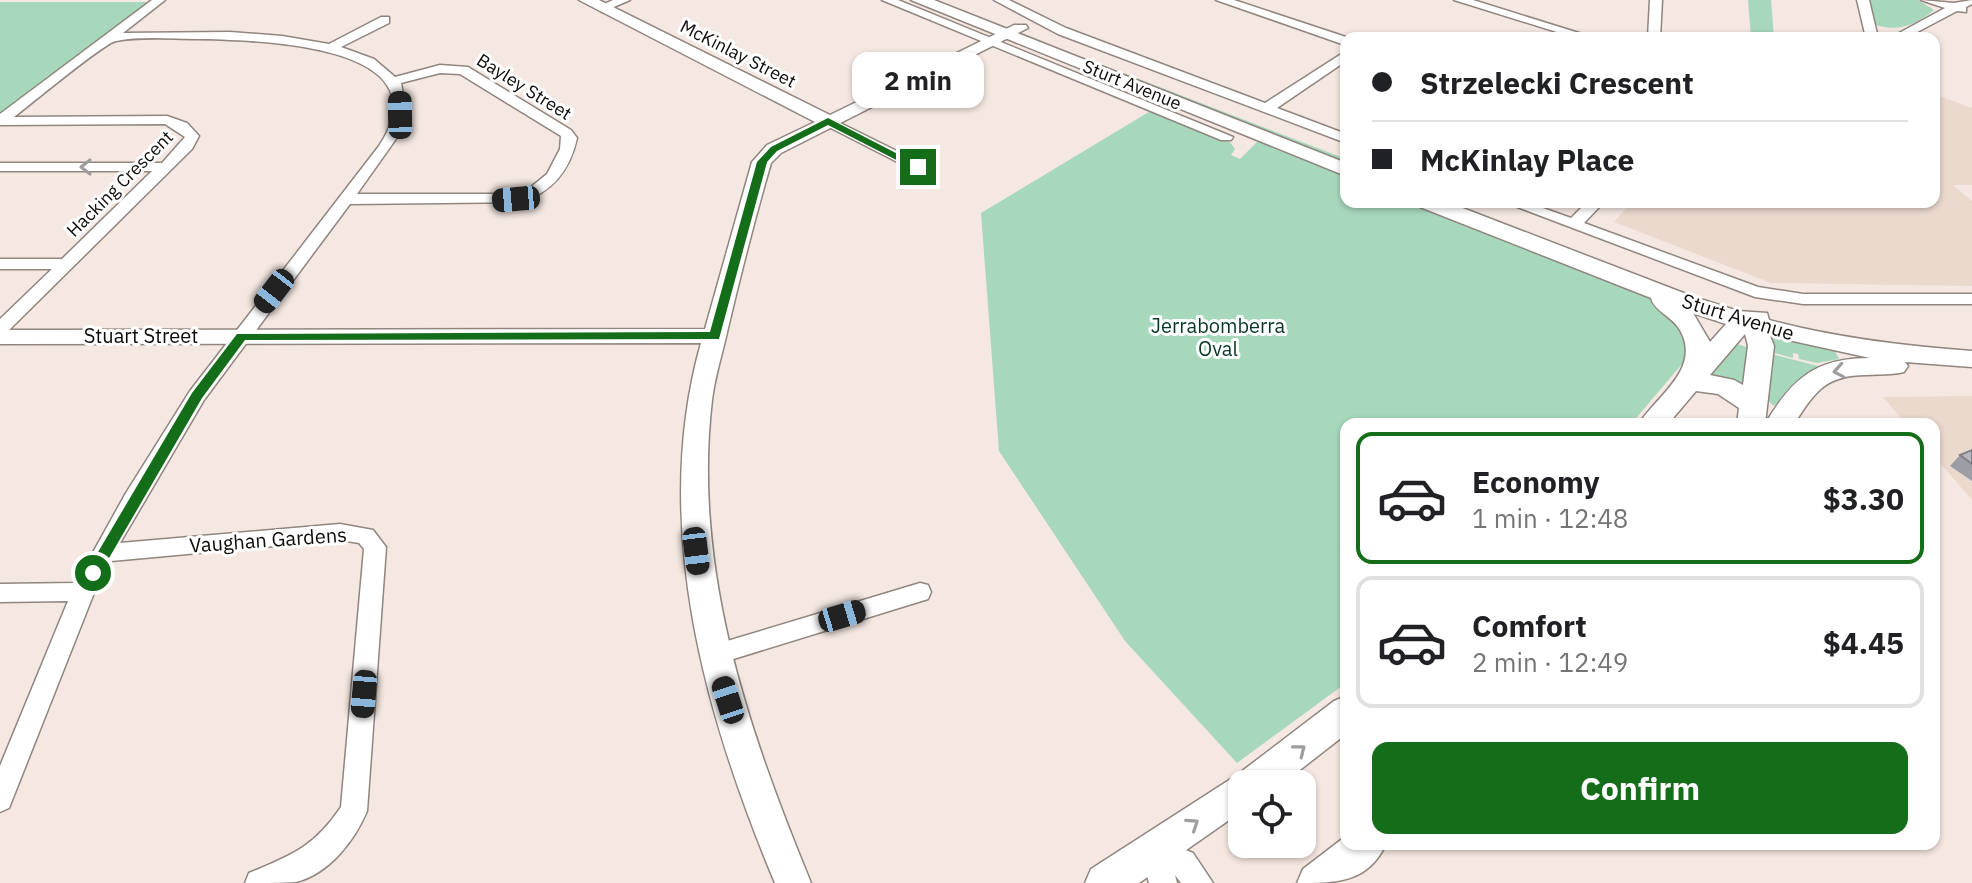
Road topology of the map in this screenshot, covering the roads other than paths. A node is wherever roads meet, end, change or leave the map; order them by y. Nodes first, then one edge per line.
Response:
1 (159, 0) edge
2 (624, 0) edge
3 (888, 0) edge
4 (919, 0) edge
5 (947, 0) edge
6 (1000, 0) edge
7 (1222, 0) edge
8 (1460, 0) edge
9 (1656, 0) edge
10 (1863, 0) edge
11 (1927, 0) edge
12 (1970, 0) edge
13 (595, 4) edge
14 (1955, 7) junction
15 (1972, 12) edge
16 (385, 20) dead end
17 (1870, 31) edge
18 (1566, 32) edge
19 (1654, 32) edge
20 (1908, 32) edge
21 (1006, 35) junction
22 (110, 37) junction
23 (1340, 39) edge
24 (332, 47) junction
25 (1340, 59) edge
26 (394, 81) junction
27 (1266, 109) junction
28 (0, 121) edge
29 (828, 121) junction
30 (1226, 137) dead end
31 (1340, 137) edge
32 (1340, 154) edge
33 (0, 167) edge
34 (164, 167) junction
35 (918, 167) dead end
36 (1340, 168) edge
37 (346, 199) junction
38 (1443, 208) edge
39 (1477, 208) edge
40 (1528, 208) edge
41 (1590, 208) edge
42 (1573, 225) junction
43 (1546, 235) junction
44 (0, 264) edge
45 (67, 264) junction
46 (1638, 285) junction
47 (1972, 299) edge
48 (1778, 315) junction
49 (1813, 321) junction
50 (1746, 322) junction
51 (0, 329) edge
52 (241, 336) junction
53 (714, 336) junction
54 (0, 337) edge
55 (1972, 342) edge
56 (1972, 360) edge
57 (1691, 382) junction
58 (1752, 415) edge
59 (1658, 418) edge
60 (1784, 418) edge
61 (103, 553) junction
62 (83, 592) junction
63 (920, 592) dead end
64 (0, 593) edge
65 (714, 655) junction
66 (1340, 717) edge
67 (1272, 770) edge
68 (0, 799) edge
69 (1228, 803) edge
70 (1359, 850) edge
71 (1158, 867) edge
72 (259, 883) edge
73 (793, 883) edge
74 (1105, 883) edge
75 (1199, 883) edge
76 (1317, 883) edge

1 - 22 street
2 - 13 street
3 - 21 street, Sturt Avenue
4 - 21 main road, Sturt Avenue
5 - 21 main road, Sturt Avenue
6 - 27 street, Sturt Avenue
7 - 23 street
8 - 18 street
9 - 19 street
10 - 17 street
11 - 14 street
12 - 14 street
13 - 29 street, McKinlay Street
14 - 15 street
14 - 20 street
16 - 24 street
21 - 29 street
21 - 30 street, Sturt Avenue
21 - 32 main road, Sturt Avenue
21 - 36 main road, Sturt Avenue
22 - 24 street
22 - 28 street
24 - 26 street
25 - 27 street
26 - 37 street
26 - 37 street, Bayley Street
27 - 31 street, Sturt Avenue
28 - 34 street, Hacking Crescent
29 - 35 street
29 - 53 street
34 -> 33 street
34 - 45 street, Hacking Crescent
37 - 52 street
38 - 46 main road, Sturt Avenue
39 - 43 main road, Sturt Avenue
40 - 42 street, Sturt Avenue
41 - 42 street
42 - 49 street, Sturt Avenue
43 - 48 main road, Sturt Avenue
43 - 50 main road
44 - 45 street
45 - 51 street, Hacking Crescent
46 - 50 main road, Sturt Avenue
46 - 57 main road
47 - 49 street
48 - 49 main road, Sturt Avenue
48 - 50 main road
49 - 50 main road, Sturt Avenue
49 - 55 main road
49 - 56 main road
50 - 57 main road
50 - 58 main road
52 - 53 street, Stuart Street
52 - 54 street, Stuart Street
52 - 61 street
53 - 65 street
56 -> 60 main road
57 - 58 main road
57 - 59 main road
61 - 62 street
61 - 72 street, Vaughan Gardens
62 - 64 street
62 - 68 street
63 - 65 street
65 - 73 street
67 -> 66 main road
71 -> 69 main road
70 - 76 main road
71 - 74 main road
71 - 75 street

